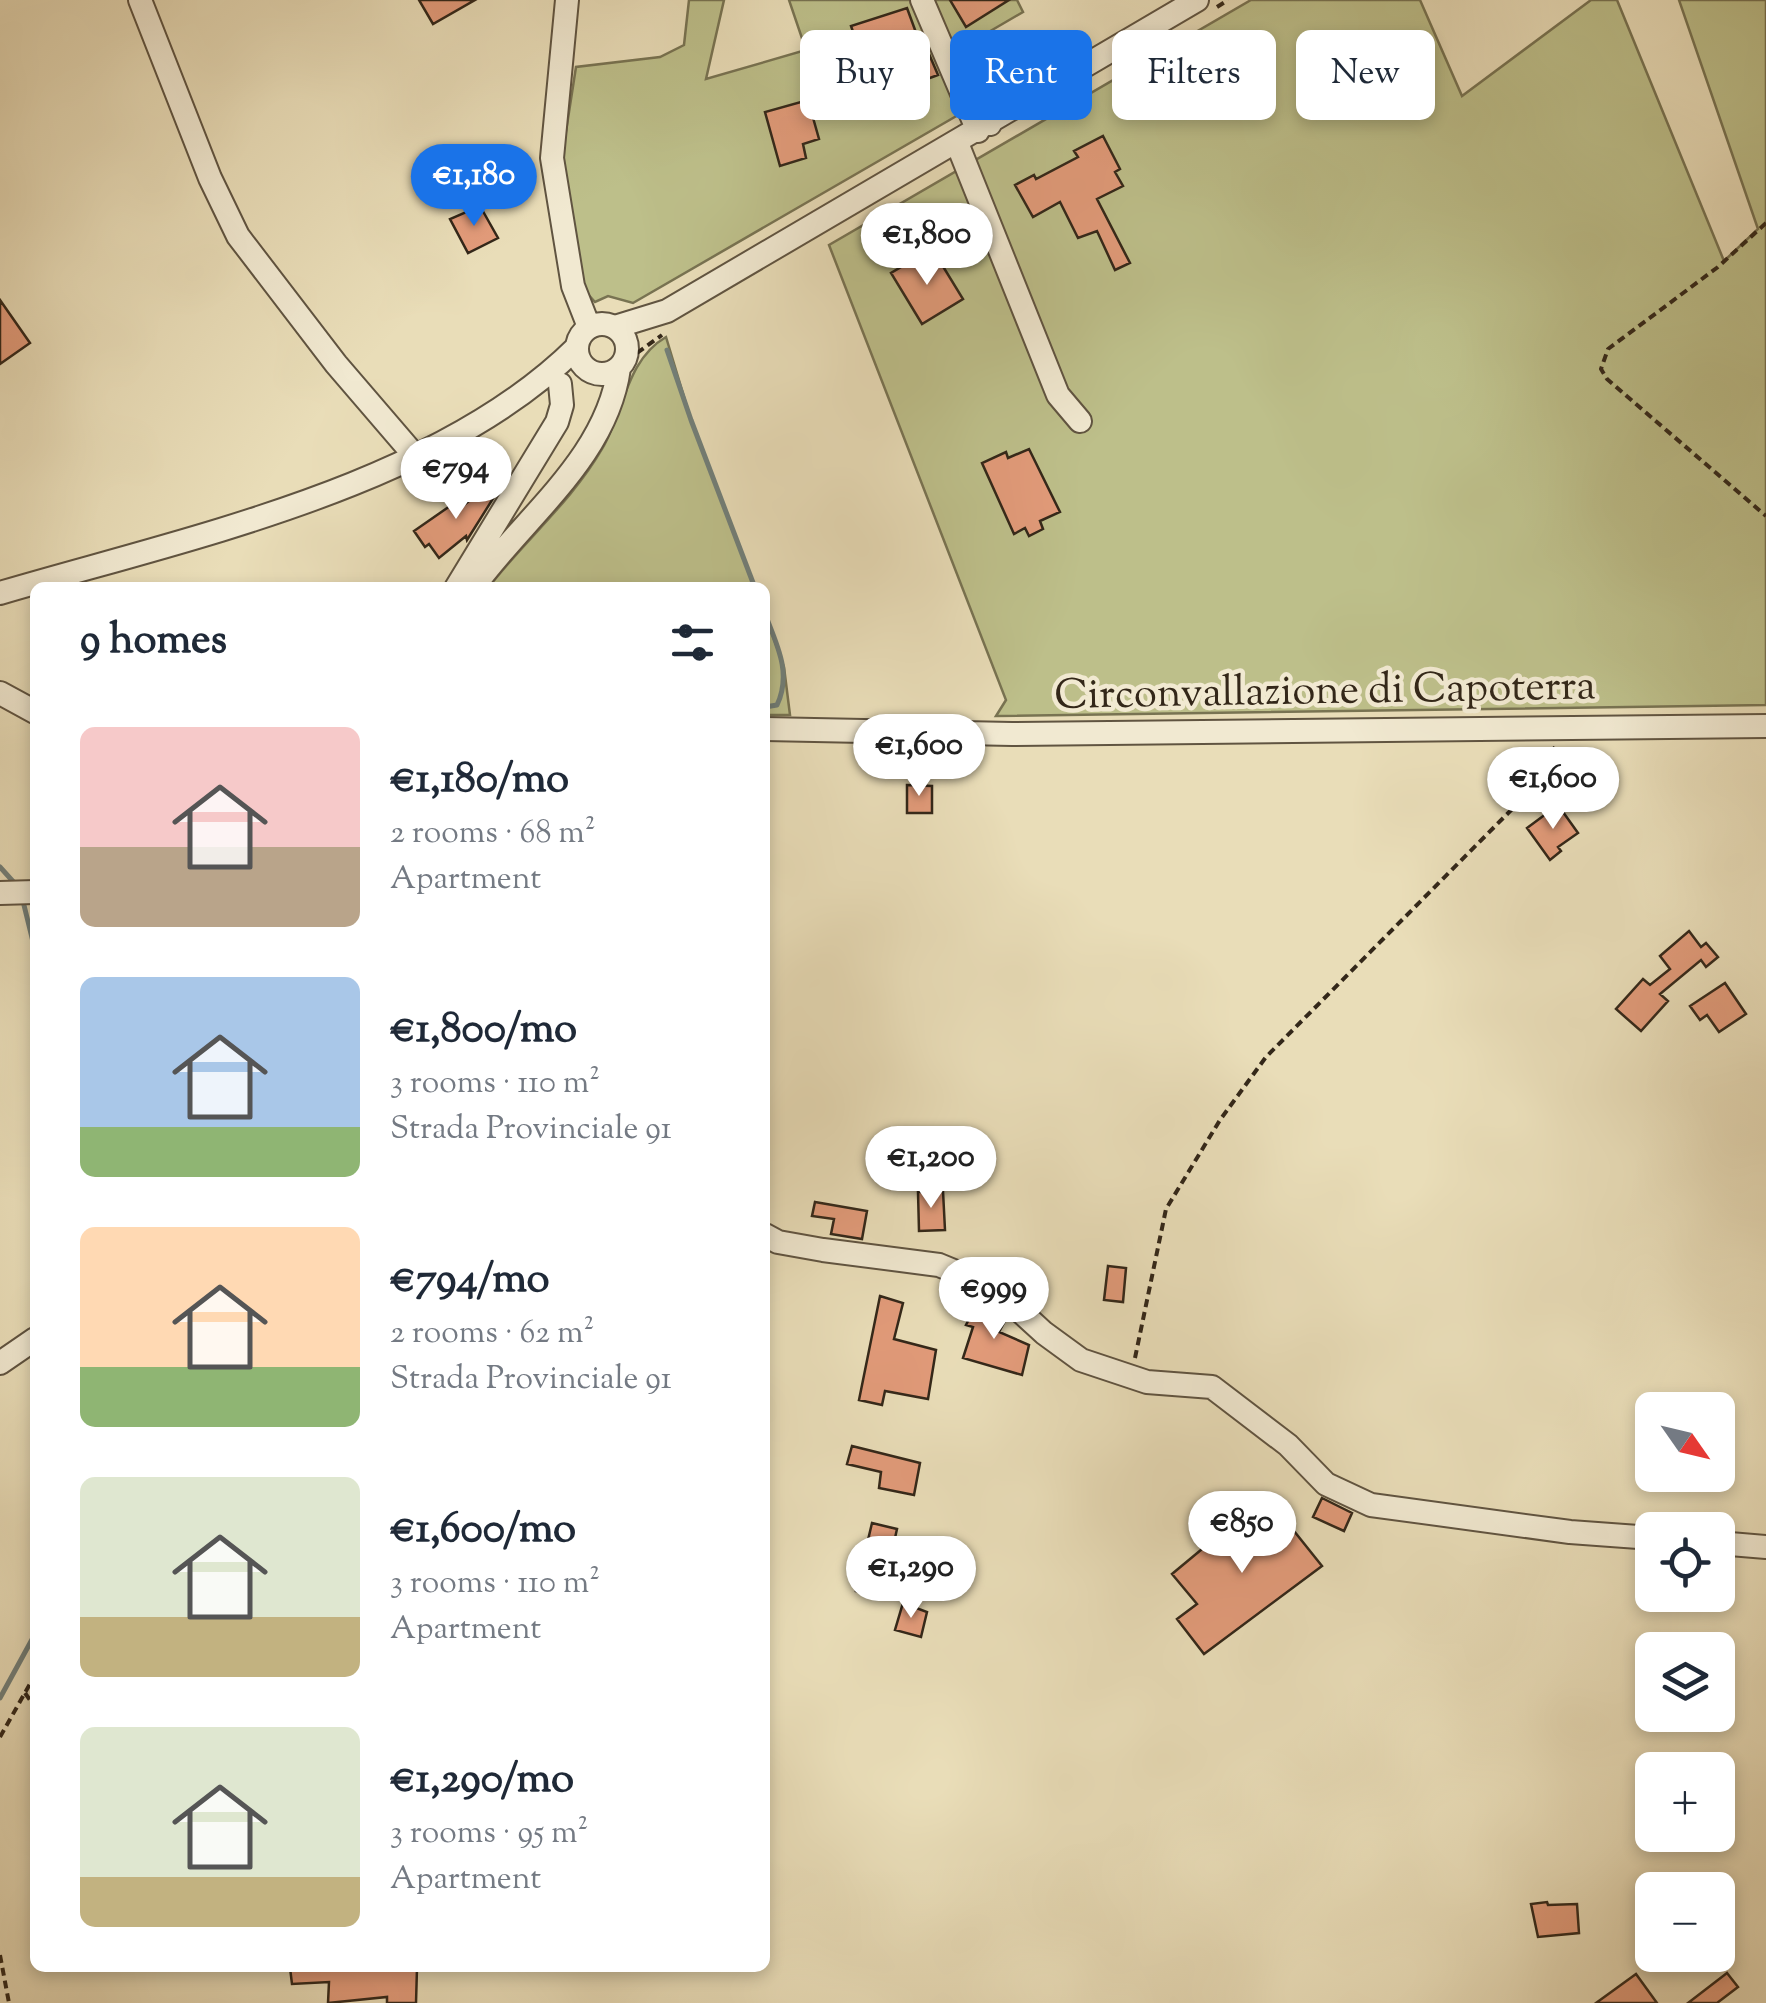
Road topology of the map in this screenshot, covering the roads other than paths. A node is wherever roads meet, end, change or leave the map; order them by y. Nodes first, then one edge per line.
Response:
1 (140, 0) edge
2 (567, 0) edge
3 (922, 0) edge
4 (1197, 0) edge
5 (1092, 64) edge
6 (977, 120) edge
7 (997, 120) edge
8 (975, 133) junction
9 (667, 311) junction
10 (614, 327) junction
11 (583, 337) junction
12 (613, 370) junction
13 (560, 384) junction
14 (519, 396) junction
15 (1080, 421) dead end
16 (557, 422) junction
17 (588, 444) junction
18 (415, 456) junction
19 (530, 468) junction
20 (556, 490) junction
21 (34, 582) edge
22 (460, 582) edge
23 (479, 582) edge
24 (30, 583) edge
25 (0, 592) edge
26 (2, 692) edge
27 (30, 709) edge
28 (1766, 726) edge
29 (770, 730) edge
30 (0, 892) edge
31 (30, 892) edge
32 (770, 1238) edge
33 (30, 1342) edge
34 (0, 1363) edge
35 (1635, 1537) edge
36 (1735, 1544) edge
37 (1766, 1547) edge

1 - 18 street
2 - 11 street
3 - 8 street
4 - 5 street
6 - 8 street
7 - 8 street
8 - 9 street
8 - 15 street
9 - 10 street
9 - 12 street
10 - 11 street
10 - 12 street
11 - 12 street
11 - 14 street
12 - 13 street
12 - 17 street
13 - 14 street
13 - 16 street
14 - 18 street
16 - 17 street
16 - 19 street
17 - 20 street
18 - 21 street
19 - 20 street
19 - 22 street
20 - 23 street
24 - 25 street
26 - 27 street
28 - 29 street, Circonvallazione di Capoterra
30 - 31 street
32 - 35 street
33 - 34 street
36 - 37 street

